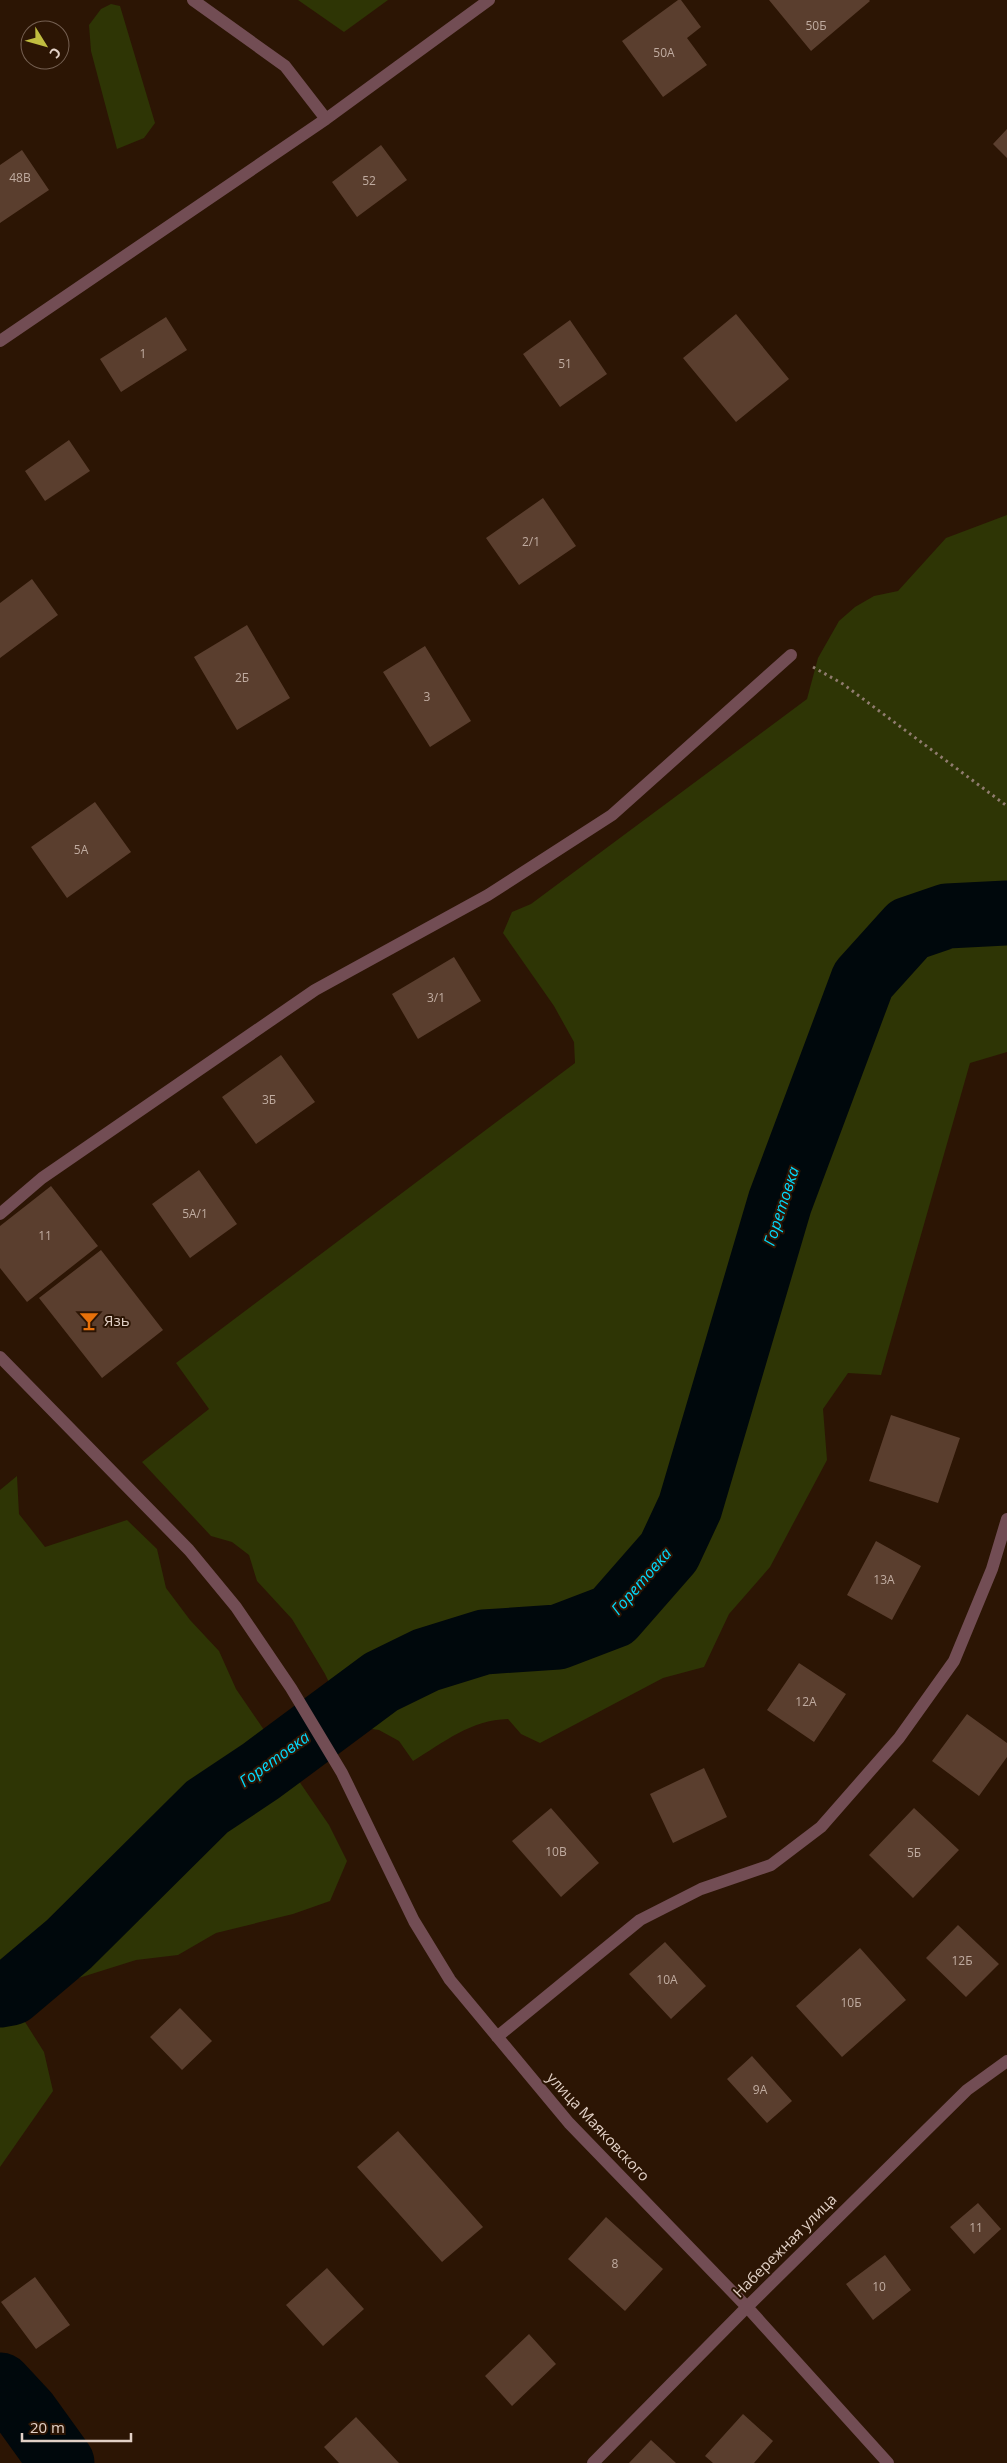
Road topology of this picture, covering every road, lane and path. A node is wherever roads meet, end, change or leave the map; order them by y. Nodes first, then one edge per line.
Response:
1 (489, 0) edge
2 (196, 1) edge
3 (326, 120) junction
4 (0, 341) edge
5 (791, 655) joint
6 (1007, 806) edge
7 (0, 1214) edge
8 (0, 1357) edge
9 (1007, 1519) edge
10 (497, 2037) junction
11 (1007, 2061) edge
12 (747, 2306) junction
13 (593, 2463) edge
14 (888, 2463) edge

1 - 3 street
2 - 3 street
3 - 4 street
5 - 6 path
5 - 7 street
8 - 10 street, улица Маяковского
9 - 10 street
10 - 12 street, улица Маяковского
11 - 12 street, Набережная улица
12 - 13 street, Набережная улица
12 - 14 street, улица Маяковского

